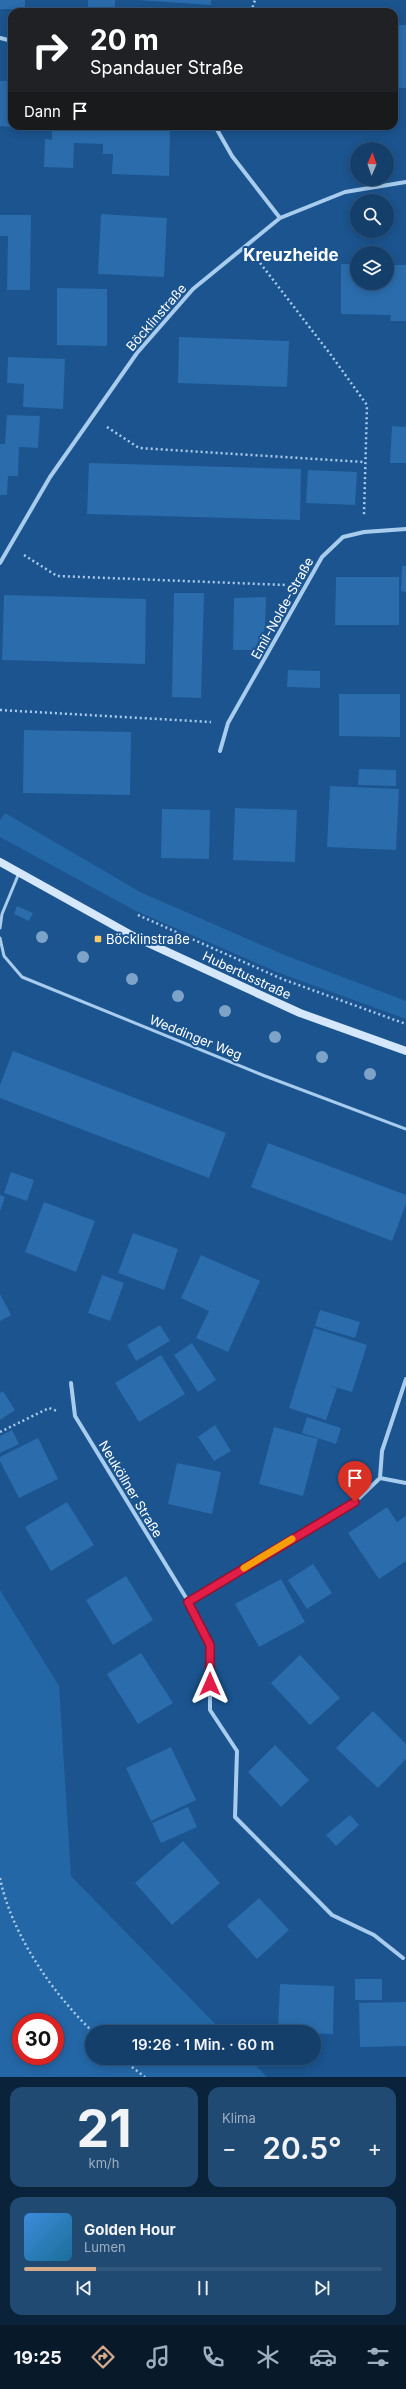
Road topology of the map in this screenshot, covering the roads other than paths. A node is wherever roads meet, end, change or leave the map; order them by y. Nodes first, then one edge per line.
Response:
1 (217, 130) edge
2 (406, 182) edge
3 (280, 218) junction
4 (406, 529) edge
5 (0, 563) edge
6 (220, 751) dead end
7 (0, 862) edge
8 (19, 873) junction
9 (0, 928) edge
10 (0, 938) edge
11 (406, 1051) edge
12 (406, 1129) edge
13 (406, 1379) edge
14 (71, 1383) dead end
15 (380, 1478) junction
16 (406, 1483) edge
17 (188, 1602) junction
18 (403, 1958) dead end

1 - 3 street
2 - 3 street, Böcklinstraße
3 - 5 street, Böcklinstraße
4 - 6 street, Emil-Nolde-Straße
7 - 8 street, Hubertusstraße
8 - 9 lane
8 - 11 street, Hubertusstraße
10 - 12 lane, Weddinger Weg
13 - 15 street
14 - 17 street, Neuköllner Straße
15 - 16 street
15 - 17 street
17 - 18 street, Neuköllner Straße

